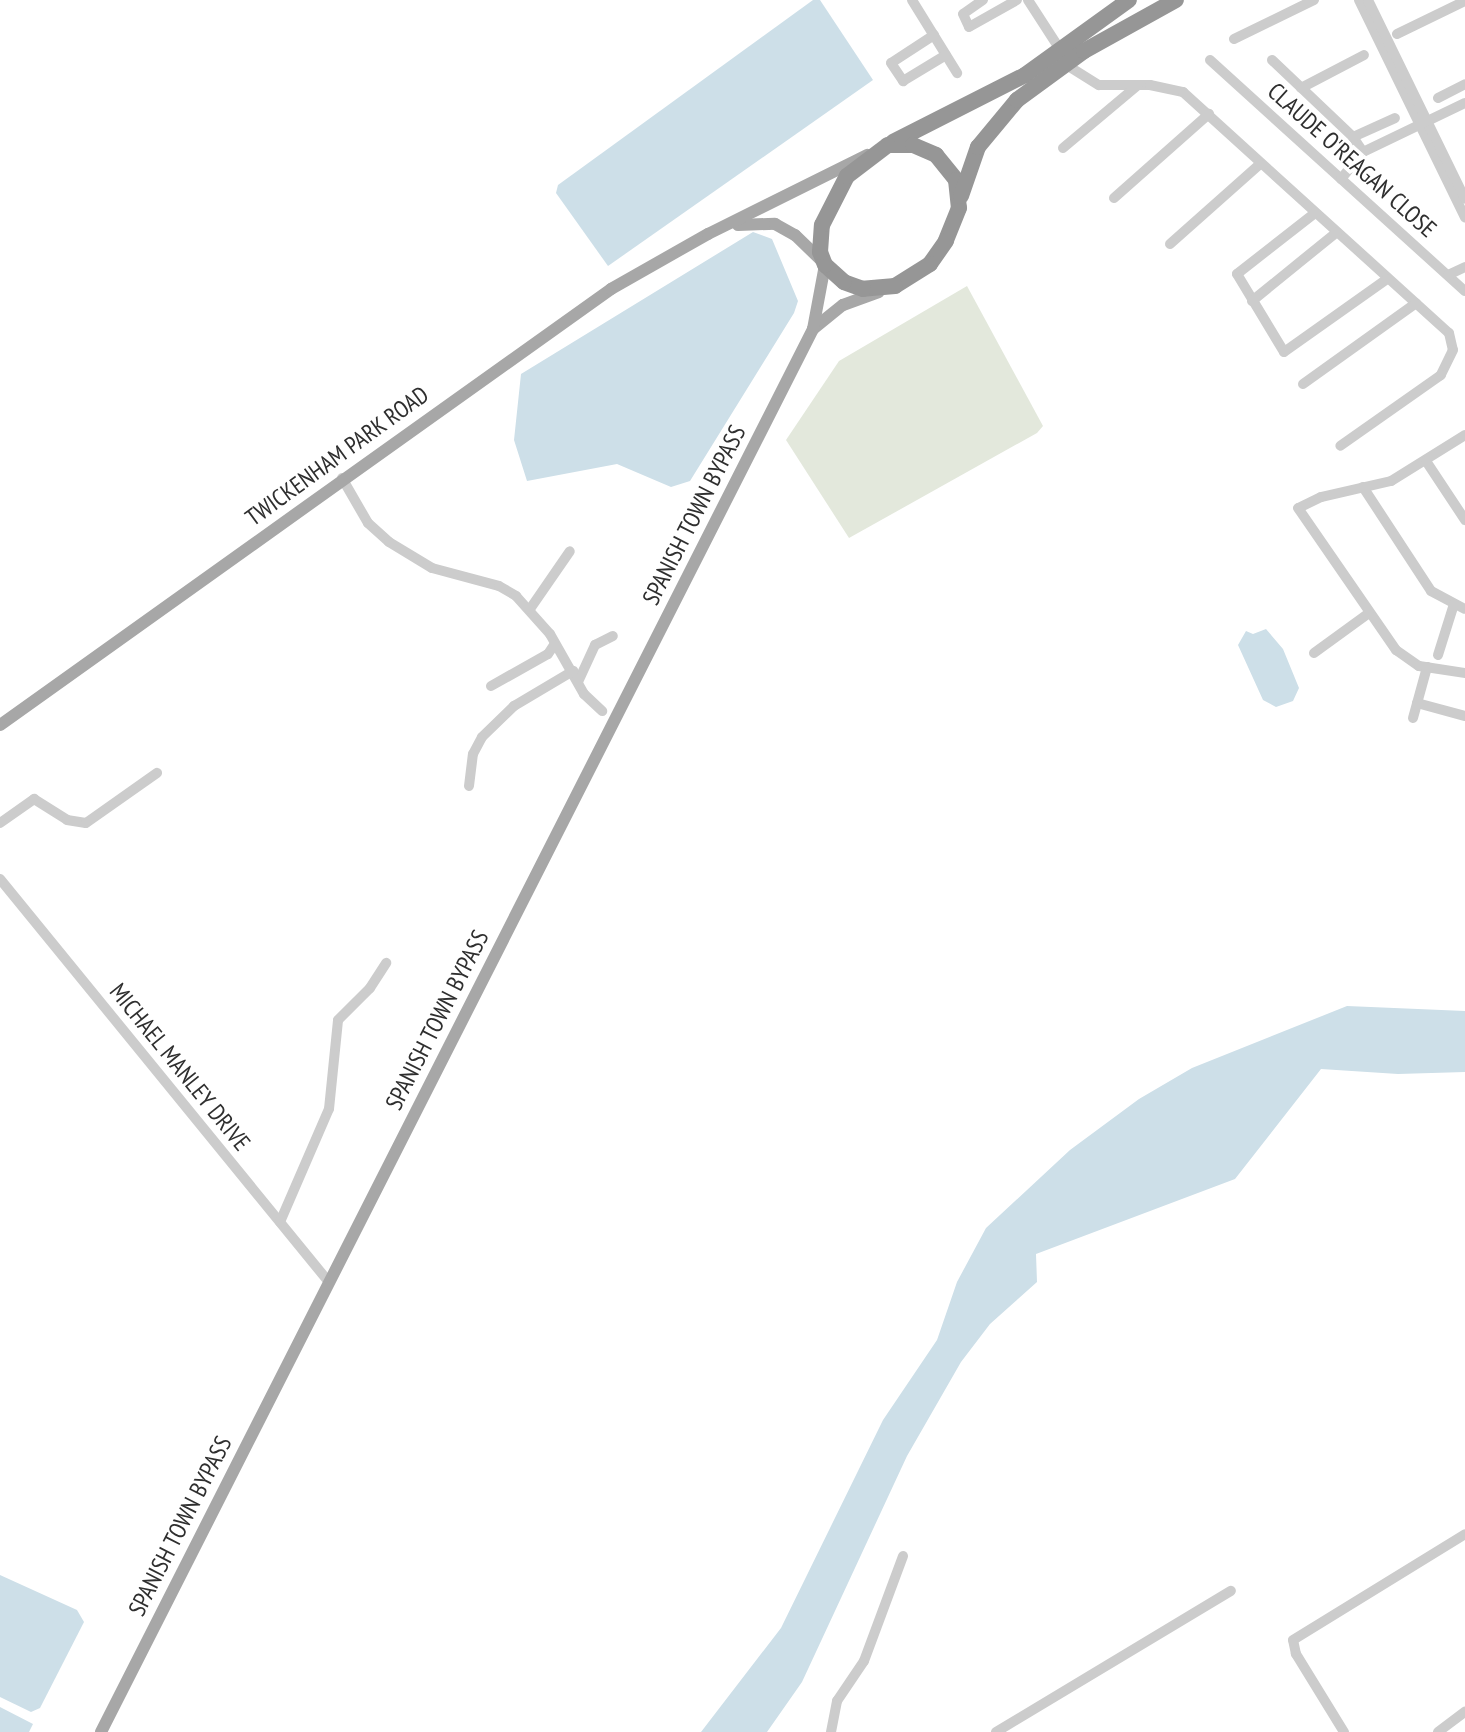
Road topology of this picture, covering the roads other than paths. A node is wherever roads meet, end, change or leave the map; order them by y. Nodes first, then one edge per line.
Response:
1 (912, 0) edge
2 (982, 0) edge
3 (988, 0) edge
4 (1017, 0) edge
5 (1028, 0) edge
6 (1129, 0) edge
7 (1176, 0) edge
8 (1314, 0) edge
9 (1359, 0) edge
10 (1368, 0) edge
11 (1465, 1) edge
12 (997, 12) junction
13 (1397, 34) dead end
14 (934, 35) junction
15 (1234, 40) dead end
16 (946, 55) junction
17 (1364, 55) dead end
18 (1063, 58) junction
19 (1210, 60) dead end
20 (1272, 60) dead end
21 (957, 73) dead end
22 (1465, 84) edge
23 (1138, 85) junction
24 (1301, 88) junction
25 (1438, 97) dead end
26 (1465, 103) edge
27 (1209, 114) junction
28 (1395, 118) dead end
29 (1424, 123) junction
30 (1353, 137) junction
31 (885, 146) junction
32 (1063, 148) dead end
33 (1363, 152) junction
34 (1260, 164) junction
35 (1342, 179) junction
36 (1114, 198) dead end
37 (960, 199) junction
38 (1465, 199) edge
39 (1315, 213) junction
40 (1465, 217) edge
41 (1337, 232) junction
42 (708, 234) junction
43 (1170, 244) dead end
44 (824, 263) junction
45 (1465, 267) edge
46 (1448, 275) junction
47 (1387, 279) junction
48 (886, 290) junction
49 (1465, 291) edge
50 (1252, 301) junction
51 (1416, 303) junction
52 (813, 329) junction
53 (1303, 384) dead end
54 (1465, 435) edge
55 (1340, 446) dead end
56 (1426, 461) junction
57 (342, 478) junction
58 (1363, 487) junction
59 (1465, 520) edge
60 (570, 551) dead end
61 (1459, 606) edge
62 (530, 610) junction
63 (1369, 613) junction
64 (613, 636) dead end
65 (554, 645) junction
66 (1314, 653) dead end
67 (1438, 655) dead end
68 (1427, 667) junction
69 (1465, 673) edge
70 (575, 676) junction
71 (491, 686) dead end
72 (1417, 703) junction
73 (602, 711) dead end
74 (1465, 716) edge
75 (1413, 718) dead end
76 (0, 725) edge
77 (157, 773) dead end
78 (469, 786) dead end
79 (0, 822) edge
80 (0, 879) edge
81 (386, 963) dead end
82 (280, 1222) junction
83 (328, 1281) junction
84 (1465, 1534) edge
85 (903, 1556) dead end
86 (1231, 1591) dead end
87 (1465, 1712) edge
88 (101, 1732) edge
89 (831, 1732) edge
90 (996, 1732) edge
91 (1344, 1732) edge
92 (1438, 1732) edge

1 - 14 street
2 - 12 street
3 - 12 street
4 - 12 street
5 - 18 street
6 - 18 highway
7 - 18 highway
8 - 15 street
9 - 29 street
10 - 29 street
11 - 13 street
14 - 16 street
14 - 16 street
16 - 21 street
17 - 24 street
18 - 23 street
18 - 31 highway
18 - 37 highway
19 - 35 street, CLAUDE O'REAGAN CLOSE
20 - 24 street
22 - 25 street
23 - 27 street
23 - 32 street
24 - 30 street
26 - 29 street
27 - 34 street
27 - 36 street
28 - 30 street
29 - 33 street
29 - 38 street
29 - 40 street
30 - 33 street
31 - 37 highway
31 - 42 main road
31 - 44 highway
33 - 35 street
34 - 39 street
34 - 43 street
35 - 46 street, CLAUDE O'REAGAN CLOSE
37 - 48 highway
39 - 41 street
39 - 50 street
41 - 47 street
41 - 50 street
42 - 44 main road
42 - 57 main road, TWICKENHAM PARK ROAD
44 - 48 highway
44 - 52 main road, SPANISH TOWN BYPASS
45 - 46 street
46 - 49 street, CLAUDE O'REAGAN CLOSE
47 - 50 street
47 - 51 street
48 - 52 main road, SPANISH TOWN BYPASS
51 - 53 street
51 - 55 street
52 - 83 main road, SPANISH TOWN BYPASS
54 - 56 street
56 - 58 street
56 - 59 street
57 - 62 street
57 - 76 main road, TWICKENHAM PARK ROAD
58 - 61 street
58 - 63 street
60 - 62 street
61 - 67 street
62 - 65 street
63 - 66 street
63 - 68 street
64 - 70 street
65 - 70 street
65 - 71 street
68 - 69 street
68 - 72 street
70 - 73 street
70 - 78 street
72 - 74 street
72 - 75 street
77 - 79 street
80 - 82 street, MICHAEL MANLEY DRIVE
81 - 82 street
82 - 83 street, MICHAEL MANLEY DRIVE
83 - 88 main road, SPANISH TOWN BYPASS
84 - 91 street
85 - 89 street
86 - 90 street
87 - 92 street

